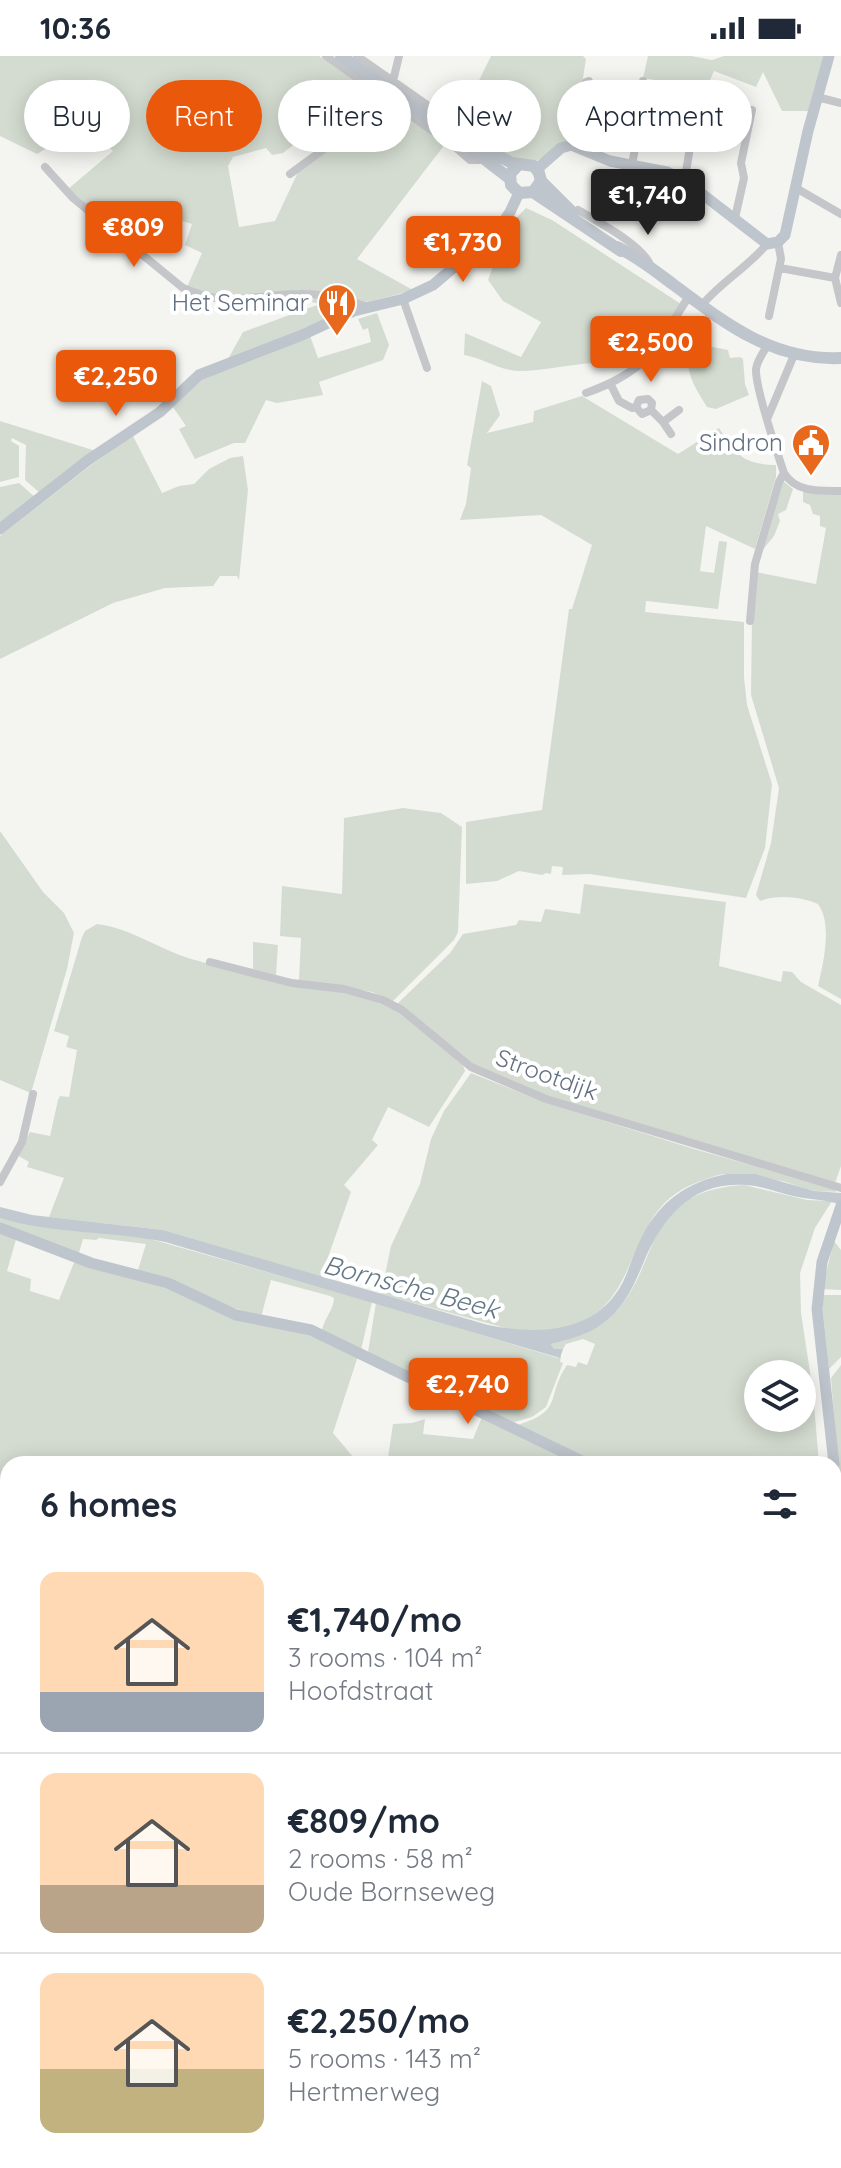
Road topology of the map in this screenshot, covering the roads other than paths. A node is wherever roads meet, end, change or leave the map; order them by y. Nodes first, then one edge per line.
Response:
1 (326, 56) edge
2 (341, 56) edge
3 (357, 56) edge
4 (399, 56) edge
5 (829, 56) edge
6 (361, 80) edge
7 (392, 80) edge
8 (393, 80) edge
9 (411, 94) edge
10 (817, 97) junction
11 (841, 103) edge
12 (411, 115) edge
13 (320, 152) edge
14 (558, 152) edge
15 (588, 152) edge
16 (634, 152) edge
17 (691, 152) edge
18 (743, 152) edge
19 (489, 156) junction
20 (518, 165) junction
21 (632, 165) junction
22 (45, 167) dead end
23 (290, 174) dead end
24 (509, 178) junction
25 (684, 180) junction
26 (532, 184) junction
27 (796, 188) junction
28 (578, 210) dead end
29 (841, 214) edge
30 (735, 218) junction
31 (607, 234) junction
32 (772, 243) junction
33 (617, 247) junction
34 (841, 255) edge
35 (651, 268) junction
36 (780, 268) junction
37 (835, 278) junction
38 (676, 287) junction
39 (689, 296) junction
40 (403, 299) junction
41 (840, 299) edge
42 (702, 305) junction
43 (368, 307) junction
44 (769, 316) dead end
45 (767, 346) junction
46 (794, 355) junction
47 (841, 358) edge
48 (427, 368) dead end
49 (610, 383) junction
50 (586, 393) dead end
51 (679, 410) dead end
52 (768, 418) junction
53 (663, 422) junction
54 (671, 434) dead end
55 (784, 473) junction
56 (841, 491) edge
57 (0, 529) edge
58 (750, 621) dead end
59 (210, 962) dead end
60 (33, 1094) dead end
61 (0, 1182) edge
62 (841, 1188) edge
63 (841, 1206) edge
64 (0, 1228) edge
65 (571, 1456) edge
66 (833, 1456) edge

1 - 6 street
2 - 19 main road
3 - 7 street
4 - 8 street
5 - 10 street
9 - 19 street
10 - 11 street
10 - 27 street
12 - 19 street
13 - 23 street
14 - 26 street
15 - 21 street
16 - 21 street
17 - 25 street
18 - 30 street
19 - 20 main road
19 - 24 main road
20 - 24 main road
20 - 26 main road
21 - 25 street
22 - 43 street
24 - 26 main road
25 - 30 street
26 - 31 main road
26 - 40 street
27 - 29 street
27 - 32 street
28 - 31 street
30 - 32 street
31 - 33 main road
31 - 35 street
32 - 36 street
32 - 42 street
33 - 35 main road
33 - 38 main road
34 - 37 street
35 - 38 main road
36 - 37 street
36 - 44 street
37 - 41 street
38 - 39 main road
39 - 42 main road
39 - 49 street
40 - 43 street
40 - 48 street
42 - 45 main road
43 - 57 street
45 - 46 main road
45 - 52 street
46 - 47 main road
46 - 52 street
49 - 50 street
49 - 53 street
51 - 53 street
52 - 55 street
53 - 54 street
55 - 56 street
55 - 58 street
59 - 62 street, Strootdijk
60 - 61 street
63 - 66 street
64 - 65 street

